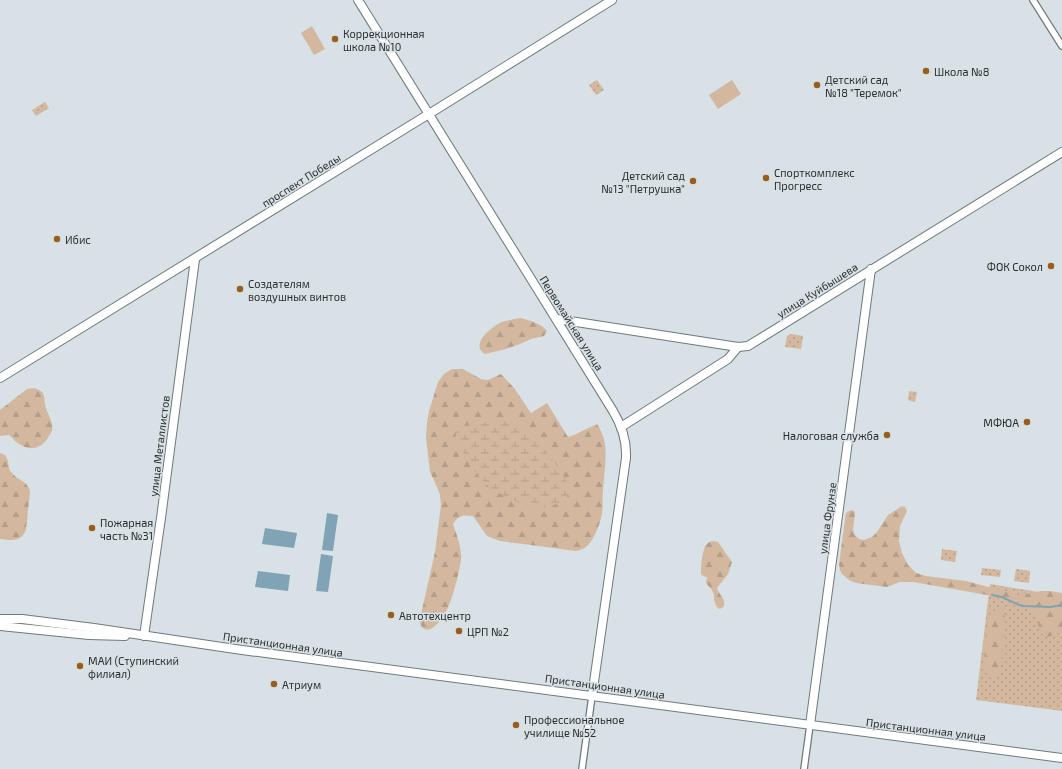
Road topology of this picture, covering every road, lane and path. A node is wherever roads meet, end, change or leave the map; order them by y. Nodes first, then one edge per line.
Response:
1 (358, 0) edge
2 (612, 0) edge
3 (1033, 0) edge
4 (1062, 46) edge
5 (429, 114) junction
6 (1062, 152) edge
7 (194, 259) junction
8 (871, 269) junction
9 (557, 319) junction
10 (738, 347) junction
11 (0, 378) edge
12 (622, 427) junction
13 (0, 615) edge
14 (0, 619) edge
15 (22, 619) junction
16 (0, 626) edge
17 (144, 636) junction
18 (592, 696) junction
19 (810, 725) junction
20 (1062, 758) edge
21 (582, 769) edge
22 (804, 769) edge

1 - 5 main road, Первомайская улица
2 - 5 main road, проспект Победы
3 - 4 street
5 - 7 main road, проспект Победы
5 - 9 main road, Первомайская улица
6 - 8 main road, улица Куйбышева
7 - 11 main road, проспект Победы
7 - 17 main road, улица Металлистов
8 - 10 main road, улица Куйбышева
8 - 19 main road, улица Фрунзе
9 - 10 main road, улица Куйбышева
9 - 12 main road, Первомайская улица
10 - 12 main road
12 - 18 main road, Первомайская улица
13 - 15 main road
14 - 15 main road, Пристанционная улица
15 - 17 main road, Пристанционная улица
16 - 17 main road, Пристанционная улица
17 - 18 main road, Пристанционная улица
18 - 19 main road, Пристанционная улица
18 - 21 street
19 - 20 main road, Пристанционная улица
19 - 22 street, улица Фрунзе

